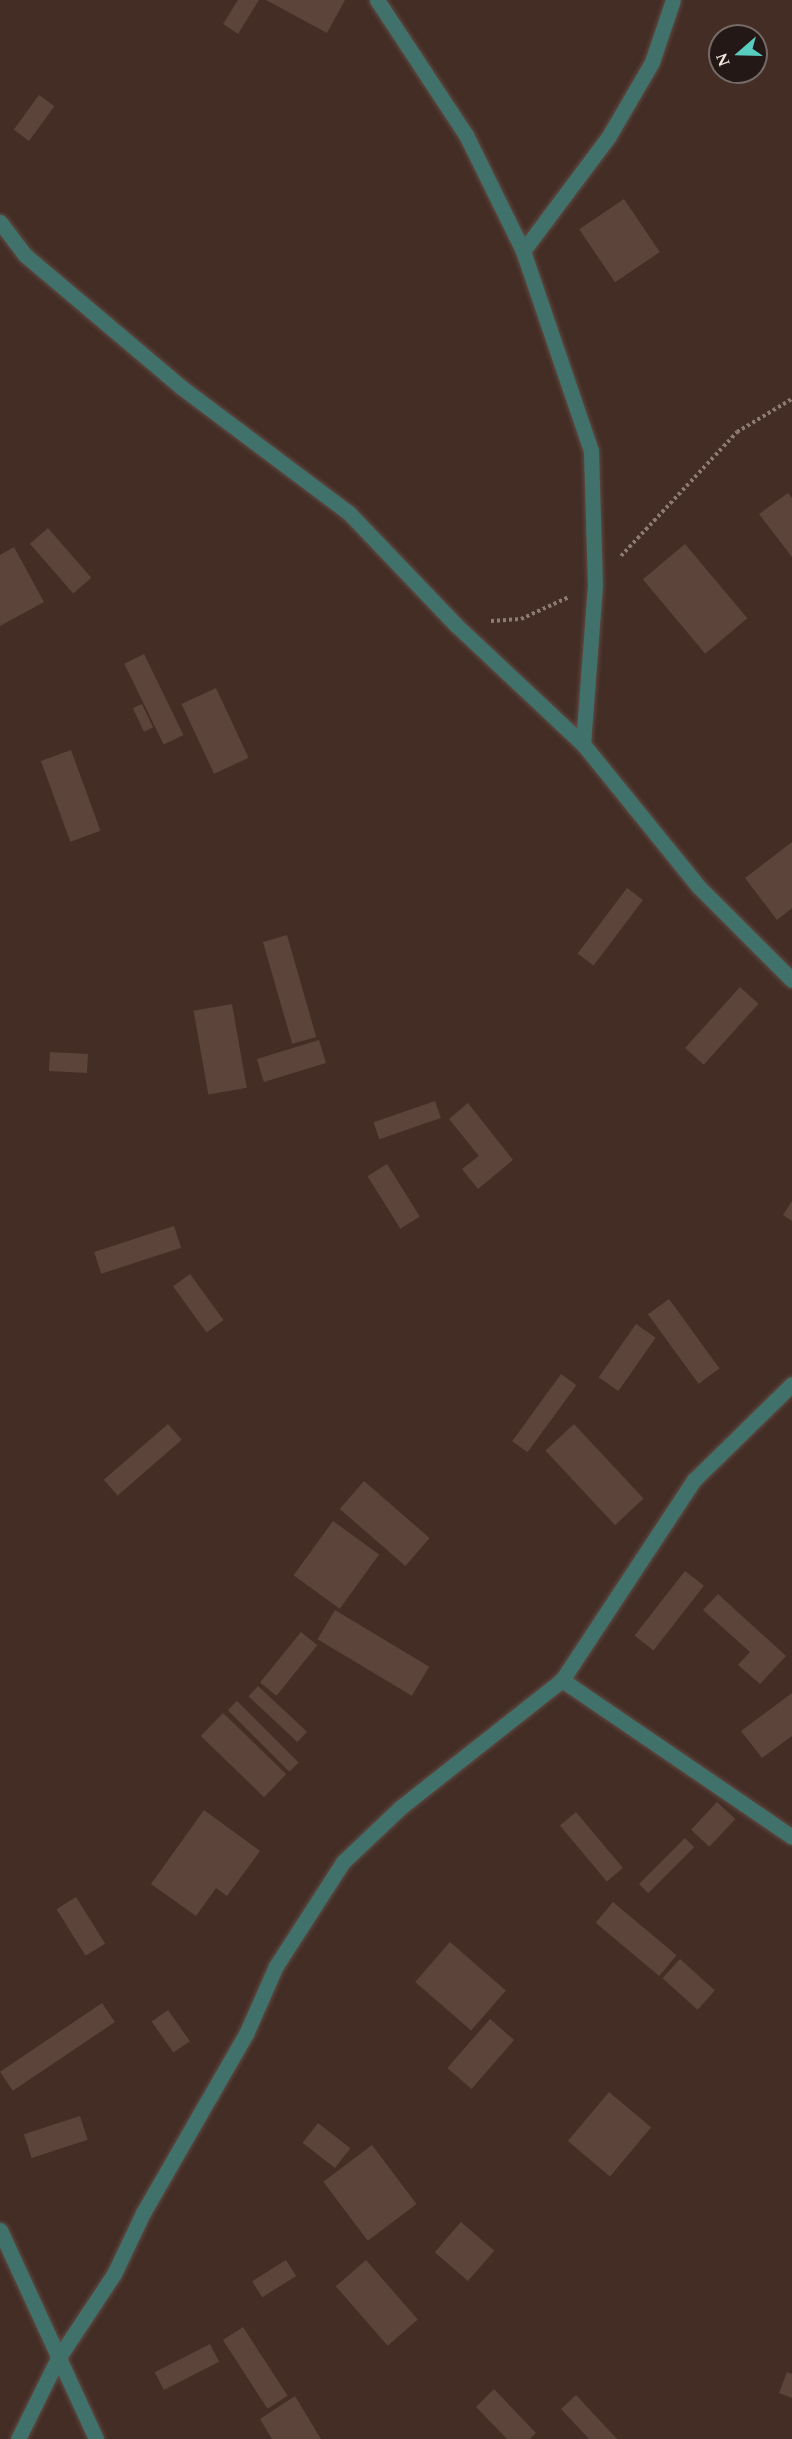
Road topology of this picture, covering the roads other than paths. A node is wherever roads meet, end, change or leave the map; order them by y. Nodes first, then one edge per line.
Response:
1 (376, 0) edge
2 (673, 0) edge
3 (0, 222) edge
4 (523, 251) junction
5 (583, 744) junction
6 (792, 980) edge
7 (792, 1384) edge
8 (562, 1680) junction
9 (792, 1837) edge
10 (0, 2230) edge
11 (57, 2360) junction
12 (18, 2439) edge
13 (96, 2439) edge

1 - 4 street
2 - 4 street
3 - 5 street
4 - 5 street
5 - 6 street
7 - 8 street
8 - 9 street
8 - 11 street
10 - 11 street
11 - 12 street
11 - 13 street

